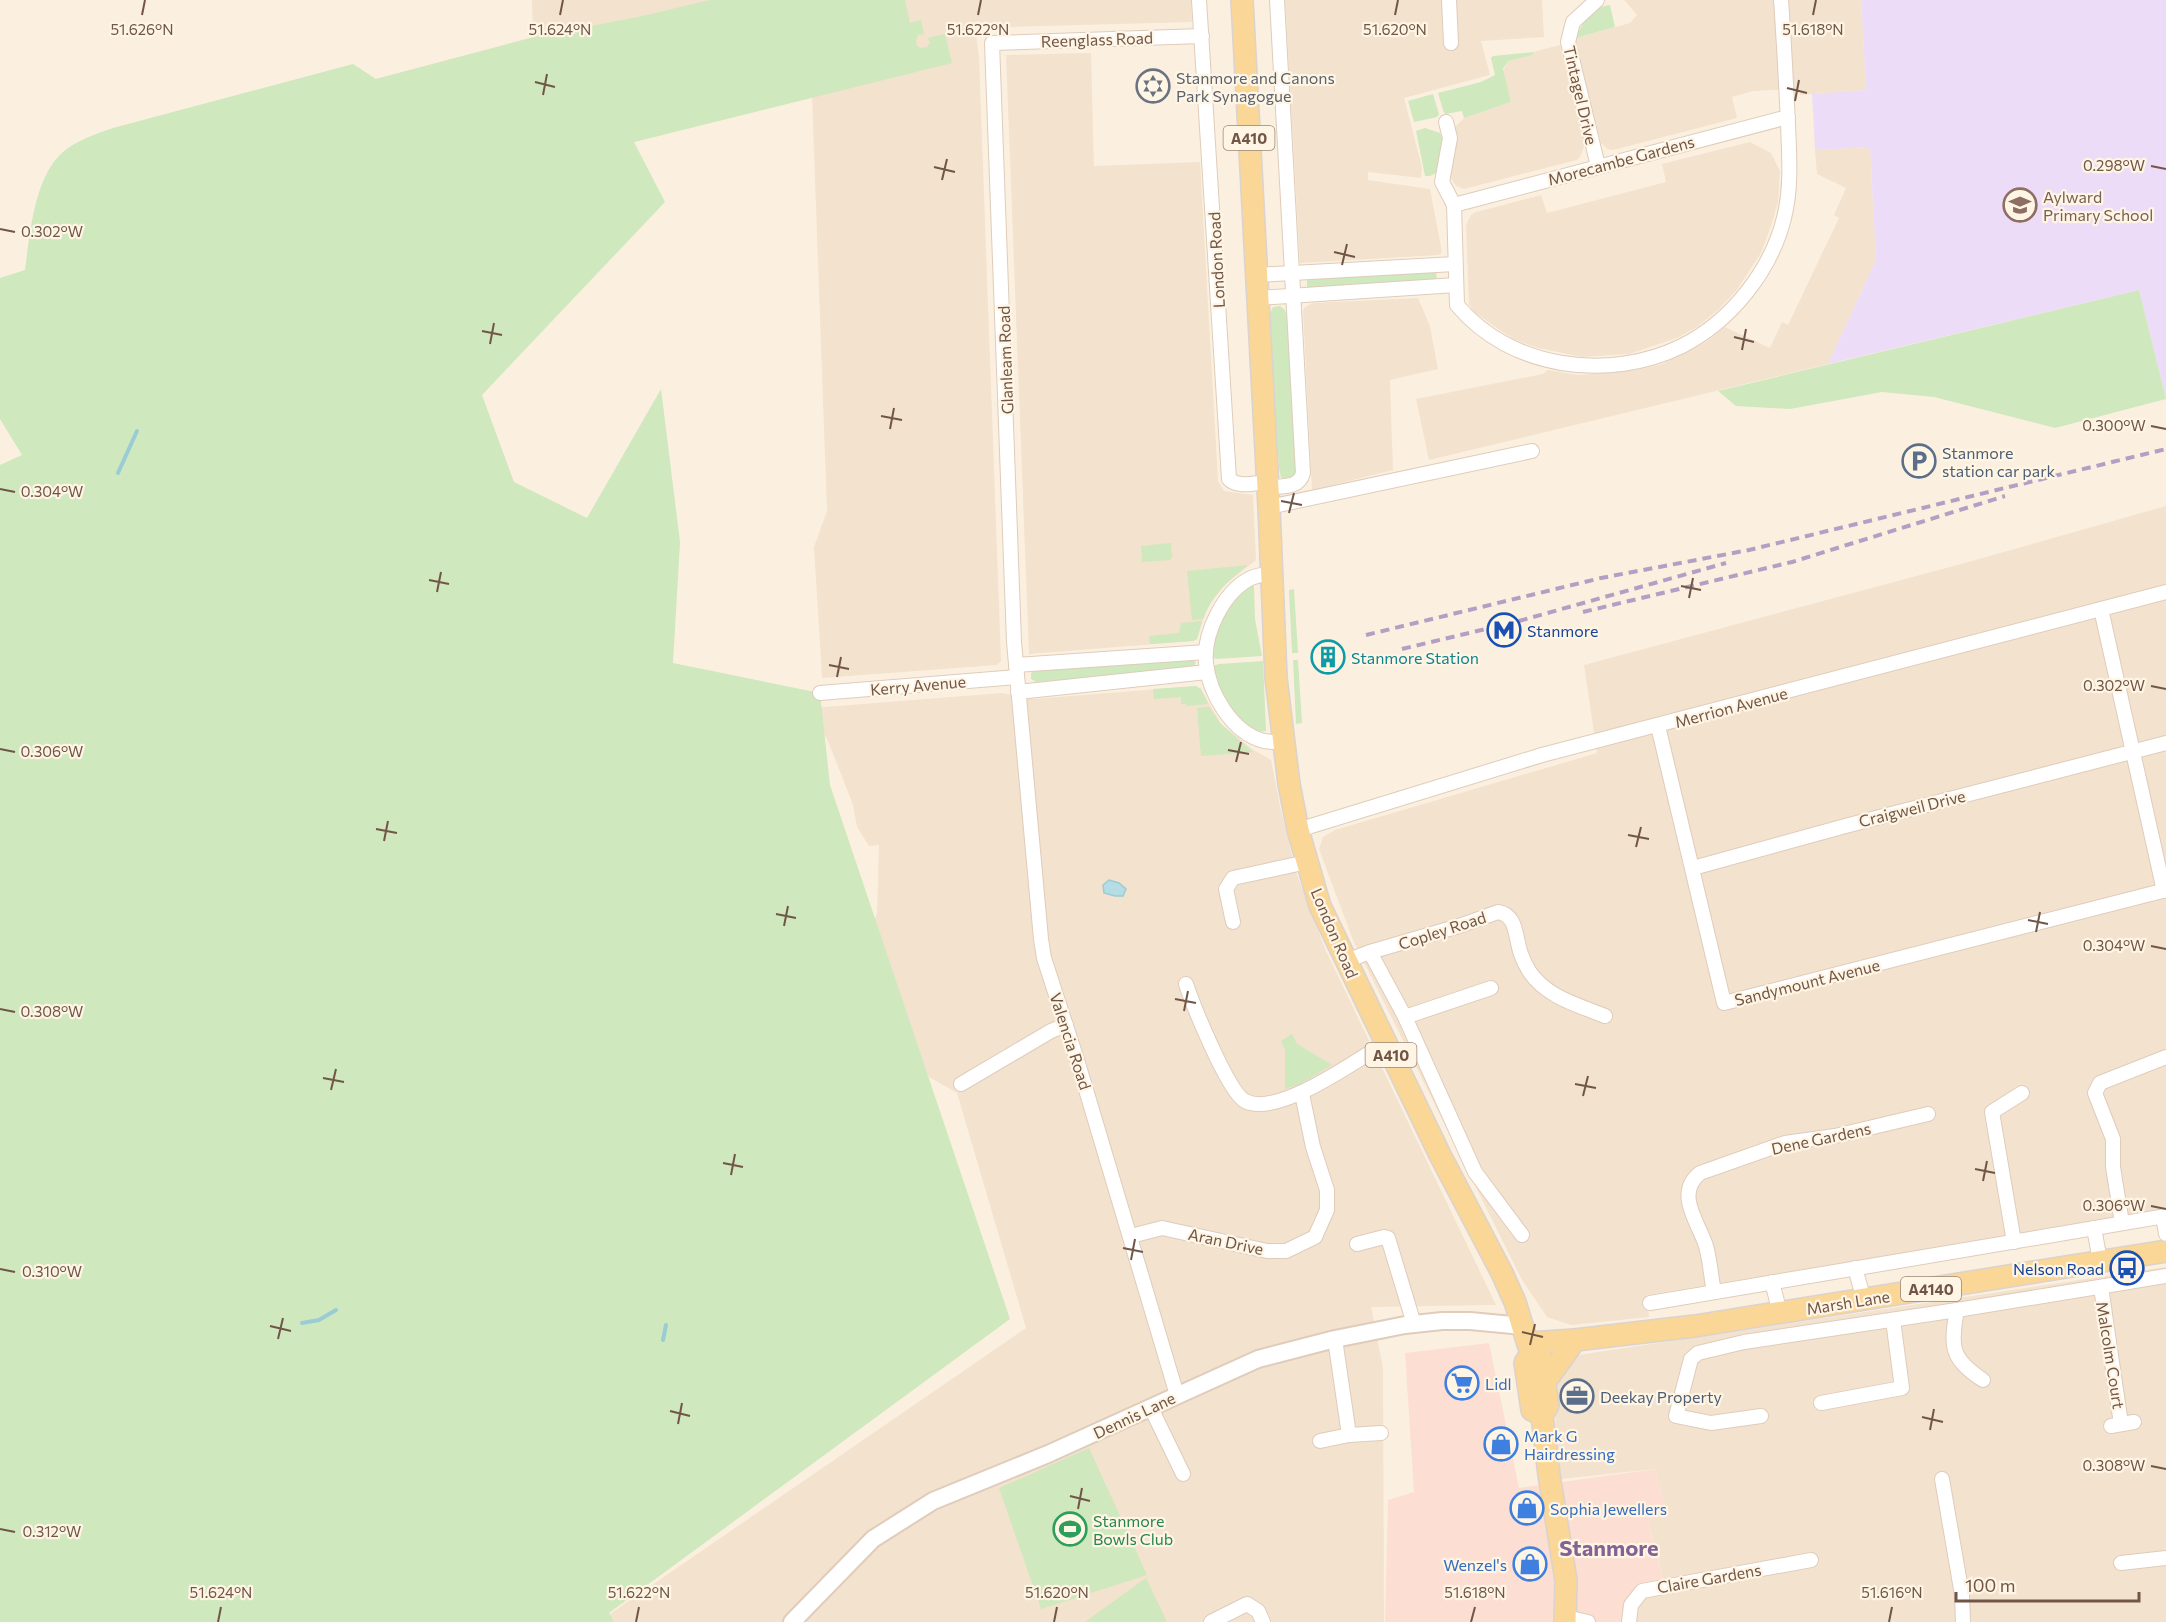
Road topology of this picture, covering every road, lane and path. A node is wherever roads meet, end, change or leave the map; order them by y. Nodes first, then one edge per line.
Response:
1 (1199, 0) edge
2 (1242, 0) edge
3 (1276, 0) edge
4 (1449, 0) edge
5 (1597, 0) edge
6 (1781, 0) edge
7 (1202, 36) junction
8 (992, 42) joint
9 (1451, 43) dead end
10 (1788, 117) junction
11 (1446, 122) dead end
12 (1598, 166) junction
13 (1454, 205) junction
14 (1455, 264) junction
15 (1291, 273) junction
16 (1256, 275) junction
17 (1456, 285) junction
18 (1293, 296) junction
19 (1258, 298) junction
20 (1532, 451) dead end
21 (1268, 492) junction
22 (1272, 573) junction
23 (2166, 592) edge
24 (2101, 609) junction
25 (1206, 652) junction
26 (1016, 671) junction
27 (1208, 672) junction
28 (1018, 692) junction
29 (820, 693) dead end
30 (1658, 726) junction
31 (1283, 742) junction
32 (2166, 743) edge
33 (2133, 752) junction
34 (1298, 830) junction
35 (1307, 862) junction
36 (1693, 868) junction
37 (2165, 891) edge
38 (1233, 922) dead end
39 (1370, 952) junction
40 (1346, 961) junction
41 (1186, 984) dead end
42 (1491, 988) dead end
43 (1605, 1016) dead end
44 (1405, 1017) junction
45 (1066, 1024) junction
46 (1385, 1043) junction
47 (2166, 1057) edge
48 (961, 1084) dead end
49 (1302, 1094) junction
50 (2022, 1094) dead end
51 (1928, 1114) dead end
52 (1462, 1144) junction
53 (1440, 1155) junction
54 (2164, 1216) edge
55 (2122, 1223) junction
56 (2094, 1228) junction
57 (2166, 1234) edge
58 (1522, 1235) dead end
59 (1131, 1236) junction
60 (2014, 1242) junction
61 (1357, 1244) dead end
62 (2166, 1251) edge
63 (2100, 1262) junction
64 (1855, 1268) junction
65 (2166, 1276) edge
66 (1772, 1282) junction
67 (2101, 1287) junction
68 (1714, 1292) junction
69 (1864, 1300) junction
70 (1650, 1303) dead end
71 (1957, 1310) junction
72 (1780, 1313) junction
73 (1742, 1319) junction
74 (1893, 1320) junction
75 (1414, 1324) junction
76 (1335, 1339) junction
77 (1575, 1340) junction
78 (1528, 1341) junction
79 (1744, 1342) junction
80 (1983, 1380) dead end
81 (1545, 1382) junction
82 (1177, 1395) junction
83 (1821, 1403) dead end
84 (1151, 1408) junction
85 (1542, 1415) junction
86 (1761, 1416) dead end
87 (2122, 1424) dead end
88 (1381, 1433) dead end
89 (1349, 1435) junction
90 (1320, 1441) dead end
91 (1184, 1474) dead end
92 (1942, 1479) dead end
93 (2166, 1557) edge
94 (1811, 1560) dead end
95 (2121, 1563) dead end
96 (1565, 1619) edge
97 (792, 1622) edge
98 (1211, 1622) edge
99 (1263, 1622) edge
100 (1588, 1622) edge
101 (1629, 1622) edge
102 (1963, 1622) edge

1 - 7 street, London Road
2 - 16 main road, London Road / A410
3 - 15 street, London Road
4 - 9 street
5 - 12 street, Tintagel Drive
6 - 10 street
7 - 8 street, Reenglass Road
7 - 21 street, London Road
8 - 26 street, Glanleam Road
10 - 12 street, Morecambe Gardens
10 - 17 street
11 - 13 street
12 - 13 street, Morecambe Gardens
13 - 14 street
14 - 15 street
14 - 17 street
15 - 16 street
15 - 18 street, London Road
16 - 19 main road, London Road / A410
17 - 18 street
18 - 19 street
18 - 21 street, London Road
19 - 21 main road, London Road / A410
20 - 21 street
21 - 22 main road, London Road / A410
22 - 25 street
22 - 31 main road, London Road / A410
23 - 24 street, Merrion Avenue
24 - 30 street, Merrion Avenue
24 - 33 street
25 - 26 street, Kerry Avenue
25 - 27 street
26 - 28 street, Valencia Road
26 - 29 street, Kerry Avenue
27 - 28 street
27 - 31 street
28 - 45 street, Valencia Road
30 - 34 street, Merrion Avenue
30 - 36 street, Sandymount Avenue
31 - 34 main road, London Road / A410
32 - 33 street, Craigweil Drive
33 - 36 street, Craigweil Drive
33 - 37 street
34 - 35 main road, London Road / A410
35 - 38 street
35 - 40 main road, London Road / A410
36 - 37 street, Sandymount Avenue
39 - 40 street
39 - 43 street, Copley Road
39 - 44 street
40 - 46 main road, London Road / A410
41 - 49 street
42 - 44 street
44 - 52 street
45 - 48 street
45 - 59 street, Valencia Road
46 - 49 street
46 - 53 main road, London Road / A410
47 - 55 street
49 - 59 street, Aran Drive
50 - 60 street
51 - 68 street, Dene Gardens
52 - 53 street
52 - 58 street
53 - 78 main road, London Road / A410
54 - 55 street, Marsh Lane
54 - 57 street
55 - 56 street, Marsh Lane
56 - 60 street, Marsh Lane
56 - 63 street
59 - 82 street, Valencia Road
60 - 64 street, Marsh Lane
61 - 75 street
62 - 63 main road, Marsh Lane / A4140
63 - 69 main road, Marsh Lane / A4140
64 - 66 street, Marsh Lane
64 - 69 street
65 - 67 street
66 - 68 street, Marsh Lane
66 - 72 street
67 - 71 street
67 - 87 street, Malcolm Court
68 - 70 street, Marsh Lane
69 - 72 main road, Marsh Lane / A4140
71 - 74 street
71 - 80 street
72 - 73 main road, Marsh Lane / A4140
73 - 77 main road, Marsh Lane / A4140
73 - 79 street
74 - 79 street
74 - 83 street
75 - 76 street, Dennis Lane
75 - 78 street, Dennis Lane
76 - 82 street, Dennis Lane
76 - 89 street
77 - 78 main road, Marsh Lane / A4140
77 - 81 main road
78 - 81 main road, A410
78 - 85 main road, A410
79 - 86 street
81 - 85 main road, A410
82 - 84 street, Dennis Lane
84 - 91 street
84 - 97 street, Dennis Lane
85 - 96 main road, A410
88 - 89 street
89 - 90 street
92 - 102 street
93 - 95 street
94 - 101 street, Claire Gardens
96 - 100 street
98 - 99 street

